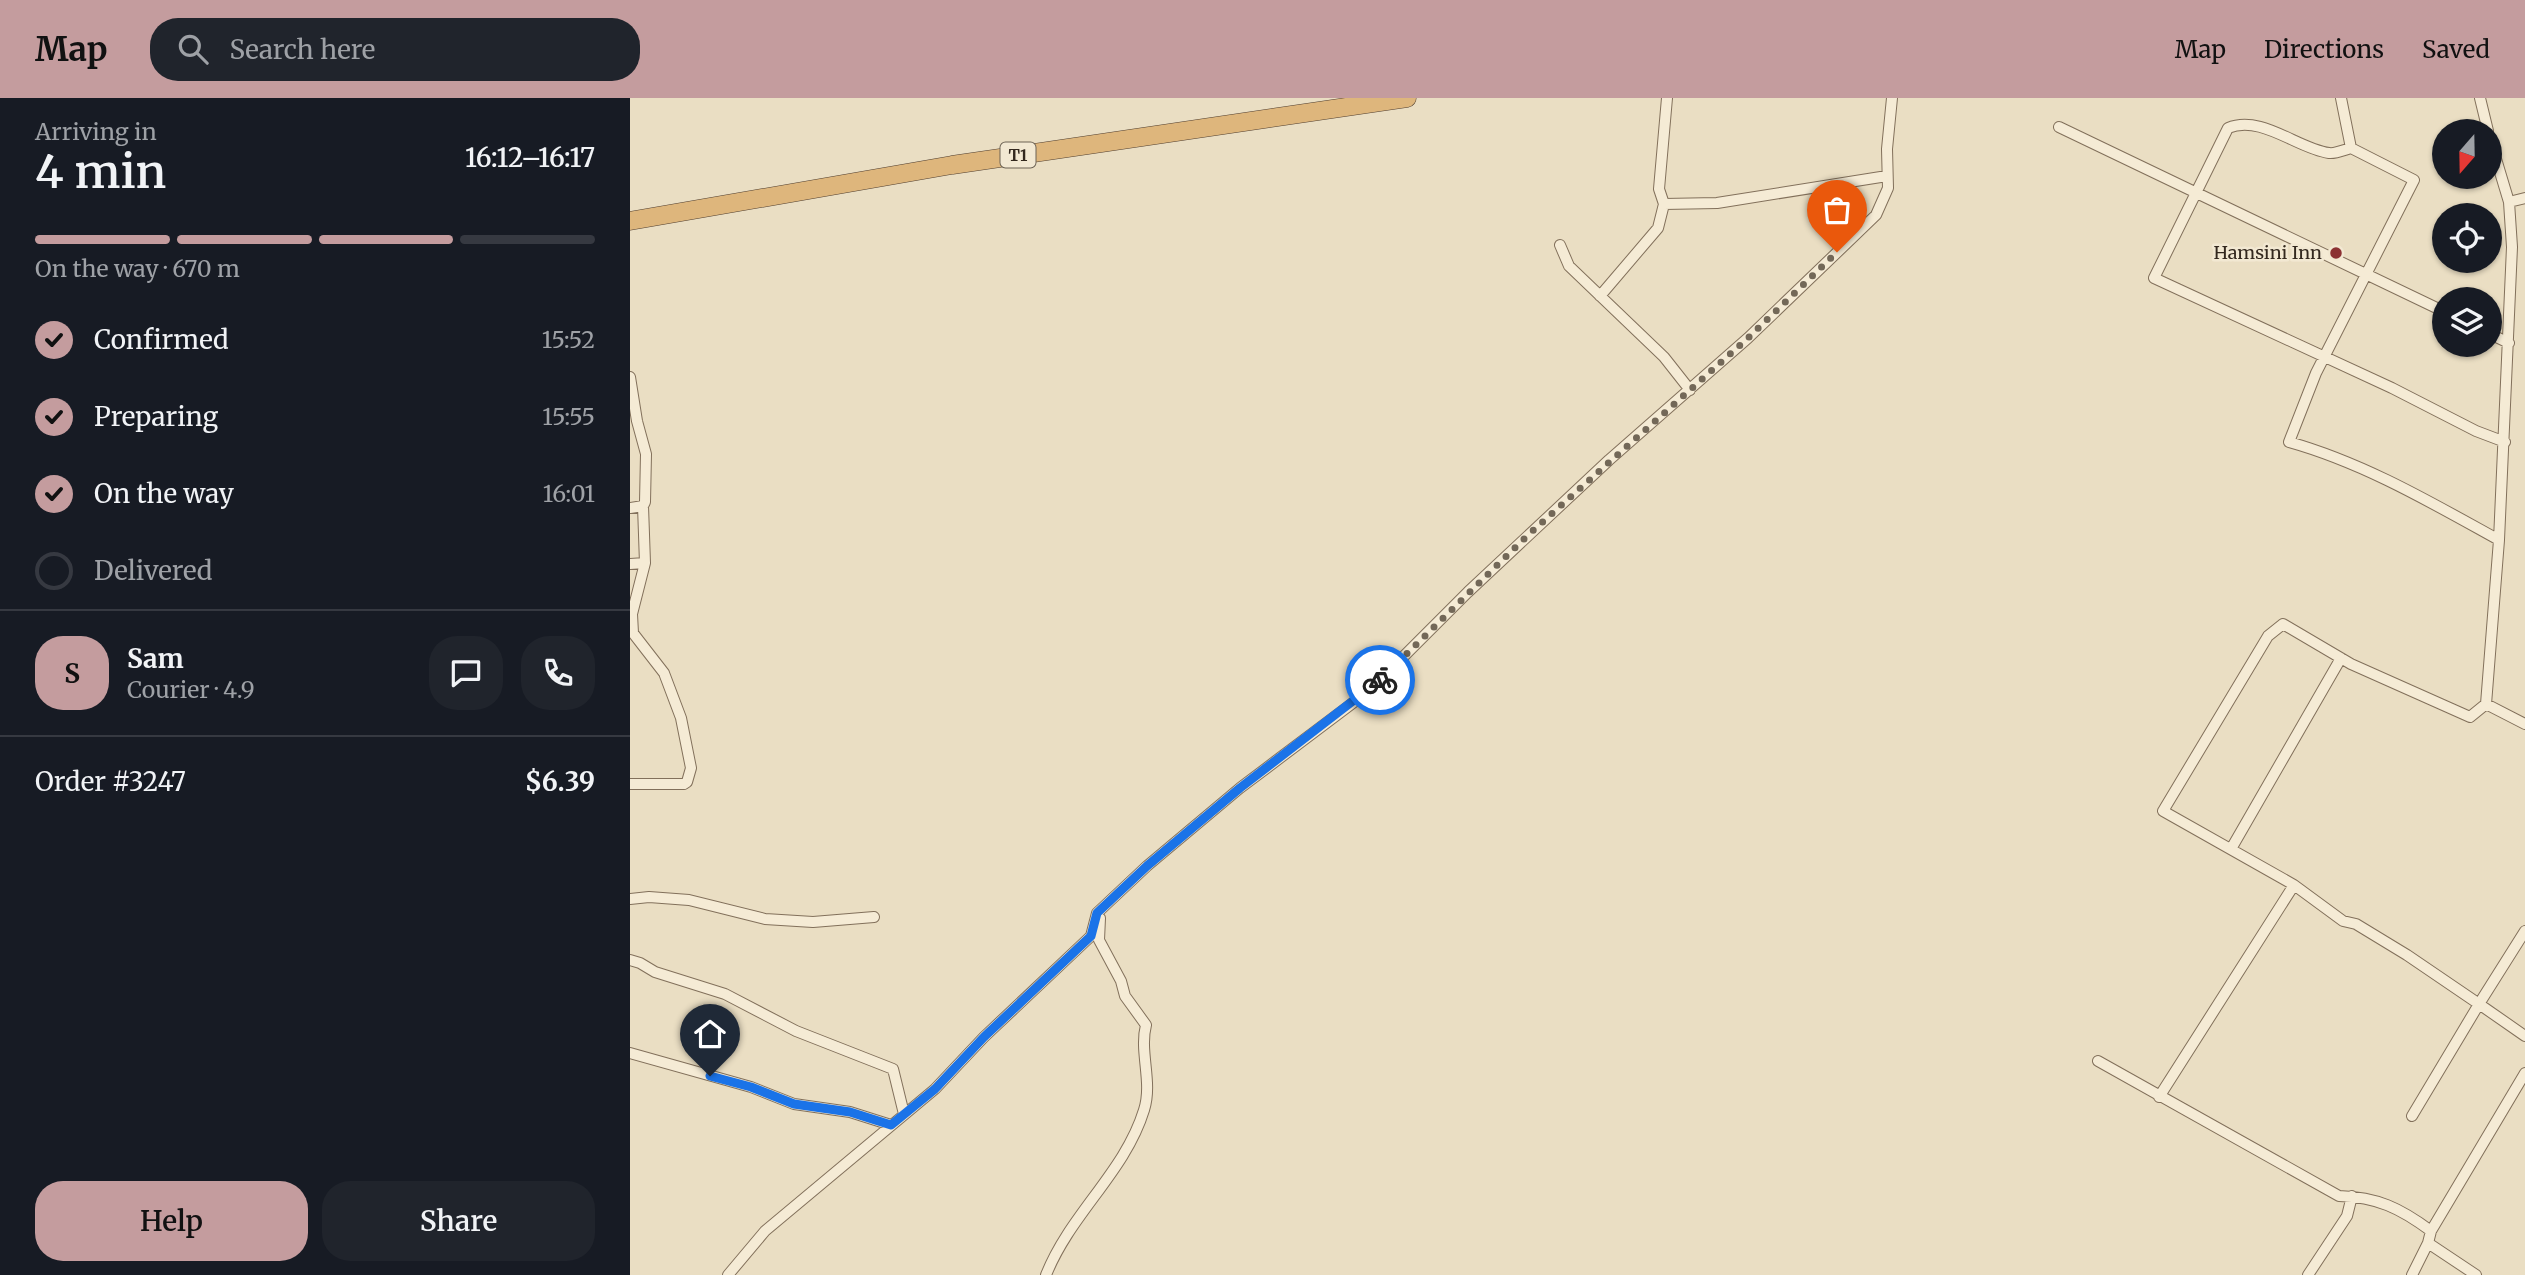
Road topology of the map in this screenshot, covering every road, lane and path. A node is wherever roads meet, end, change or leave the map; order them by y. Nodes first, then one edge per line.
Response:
1 (1407, 98) edge
2 (1667, 98) edge
3 (1892, 98) edge
4 (2341, 98) edge
5 (2480, 98) edge
6 (1321, 104) edge
7 (2485, 119) edge
8 (2059, 127) dead end
9 (2351, 148) junction
10 (1887, 176) junction
11 (2502, 177) edge
12 (2196, 193) junction
13 (2525, 198) edge
14 (2510, 202) junction
15 (1664, 204) junction
16 (630, 221) edge
17 (1560, 245) dead end
18 (2366, 275) junction
19 (1600, 296) junction
20 (2432, 306) edge
21 (2502, 340) edge
22 (2509, 343) junction
23 (2325, 356) junction
24 (630, 377) edge
25 (1690, 390) junction
26 (2505, 442) junction
27 (643, 506) junction
28 (630, 508) edge
29 (2499, 540) junction
30 (645, 563) junction
31 (630, 564) edge
32 (2342, 658) junction
33 (2486, 704) junction
34 (2525, 724) edge
35 (630, 784) edge
36 (2231, 849) junction
37 (2294, 886) junction
38 (630, 899) edge
39 (1101, 909) junction
40 (874, 917) dead end
41 (2525, 931) edge
42 (630, 960) edge
43 (2479, 1004) junction
44 (2525, 1036) edge
45 (630, 1053) edge
46 (2098, 1061) dead end
47 (2525, 1073) edge
48 (2159, 1097) junction
49 (904, 1114) junction
50 (2412, 1116) dead end
51 (891, 1125) junction
52 (2352, 1196) junction
53 (2431, 1231) junction
54 (2428, 1244) junction
55 (728, 1275) edge
56 (1046, 1275) edge
57 (2308, 1275) edge
58 (2412, 1275) edge
59 (2476, 1275) edge

1 - 6 highway, T1
2 - 15 street
3 - 10 street
4 - 9 street
5 - 7 street
6 - 16 highway, T1
8 - 12 street
9 - 12 street
9 - 18 street
10 - 15 street
10 - 25 street
11 - 14 street
12 - 18 street
12 - 23 street
13 - 14 street
14 - 22 street
15 - 19 street
17 - 19 street
18 - 20 street
18 - 23 street
19 - 25 street
21 - 22 street
22 - 26 street
23 - 26 street
23 - 29 street
24 - 27 street
25 - 39 street
26 - 29 street
27 - 28 street
27 - 30 street
29 - 33 street
30 - 31 street
30 - 35 street
32 - 33 street
32 - 36 street
32 - 36 street
33 - 34 street
36 - 37 street
37 - 43 street
37 - 48 street
38 - 40 street
39 - 49 street
39 - 56 street
41 - 43 street
42 - 49 street
43 - 44 street
43 - 50 street
45 - 51 street
46 - 48 street
47 - 53 street
48 - 52 street
49 - 51 street
51 - 55 street
52 - 53 street
52 - 57 street
53 - 54 street
54 - 58 street
54 - 59 street

